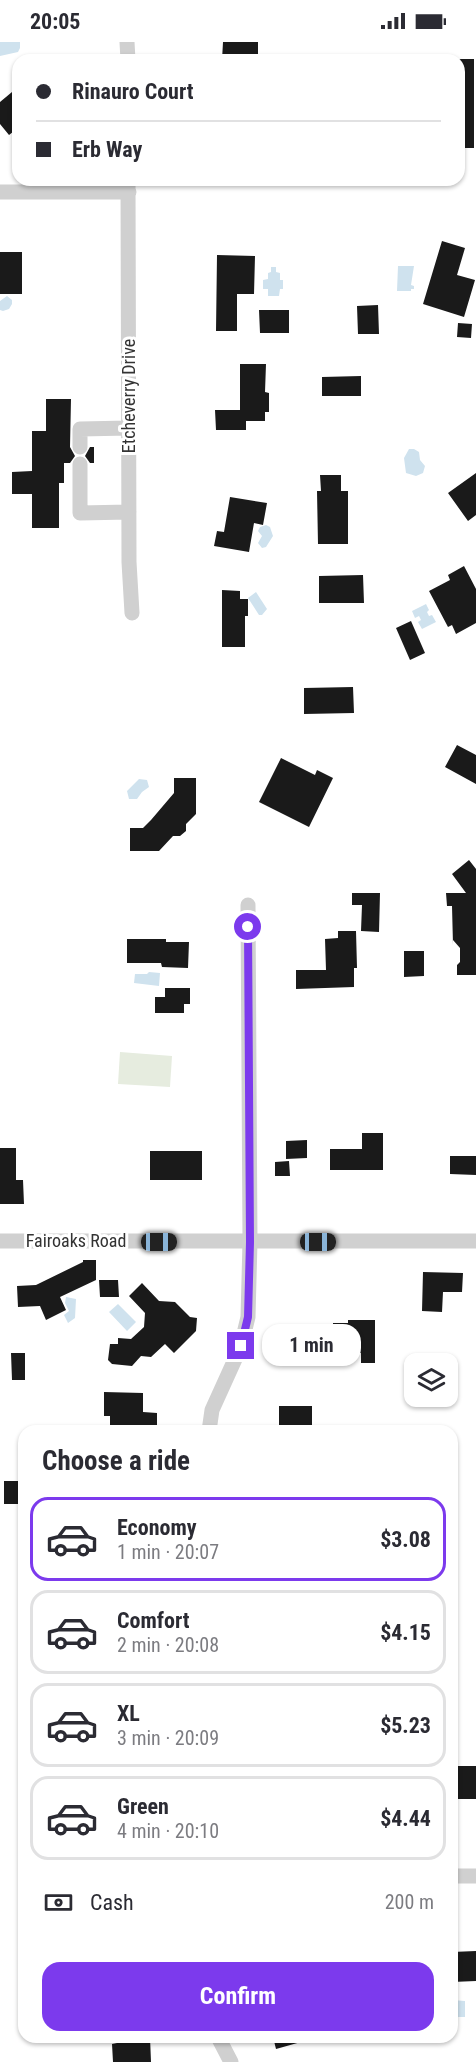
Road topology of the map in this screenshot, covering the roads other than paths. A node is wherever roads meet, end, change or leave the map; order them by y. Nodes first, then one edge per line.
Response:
1 (129, 186) edge
2 (0, 192) edge
3 (129, 428) junction
4 (80, 447) dead end
5 (80, 464) dead end
6 (129, 512) junction
7 (132, 612) dead end
8 (248, 905) dead end
9 (0, 1241) edge
10 (476, 1241) edge
11 (250, 1242) junction
12 (210, 1425) edge
13 (458, 1876) edge
14 (476, 1876) edge
15 (221, 2043) edge
16 (231, 2062) edge

1 - 2 street
1 - 3 street, Etcheverry Drive
3 - 4 street
3 - 6 street, Etcheverry Drive
5 - 6 street
6 - 7 street, Etcheverry Drive
8 - 11 street
9 - 11 street, Fairoaks Road
10 - 11 street, Fairoaks Road
11 - 12 street
13 - 14 street
15 - 16 street

